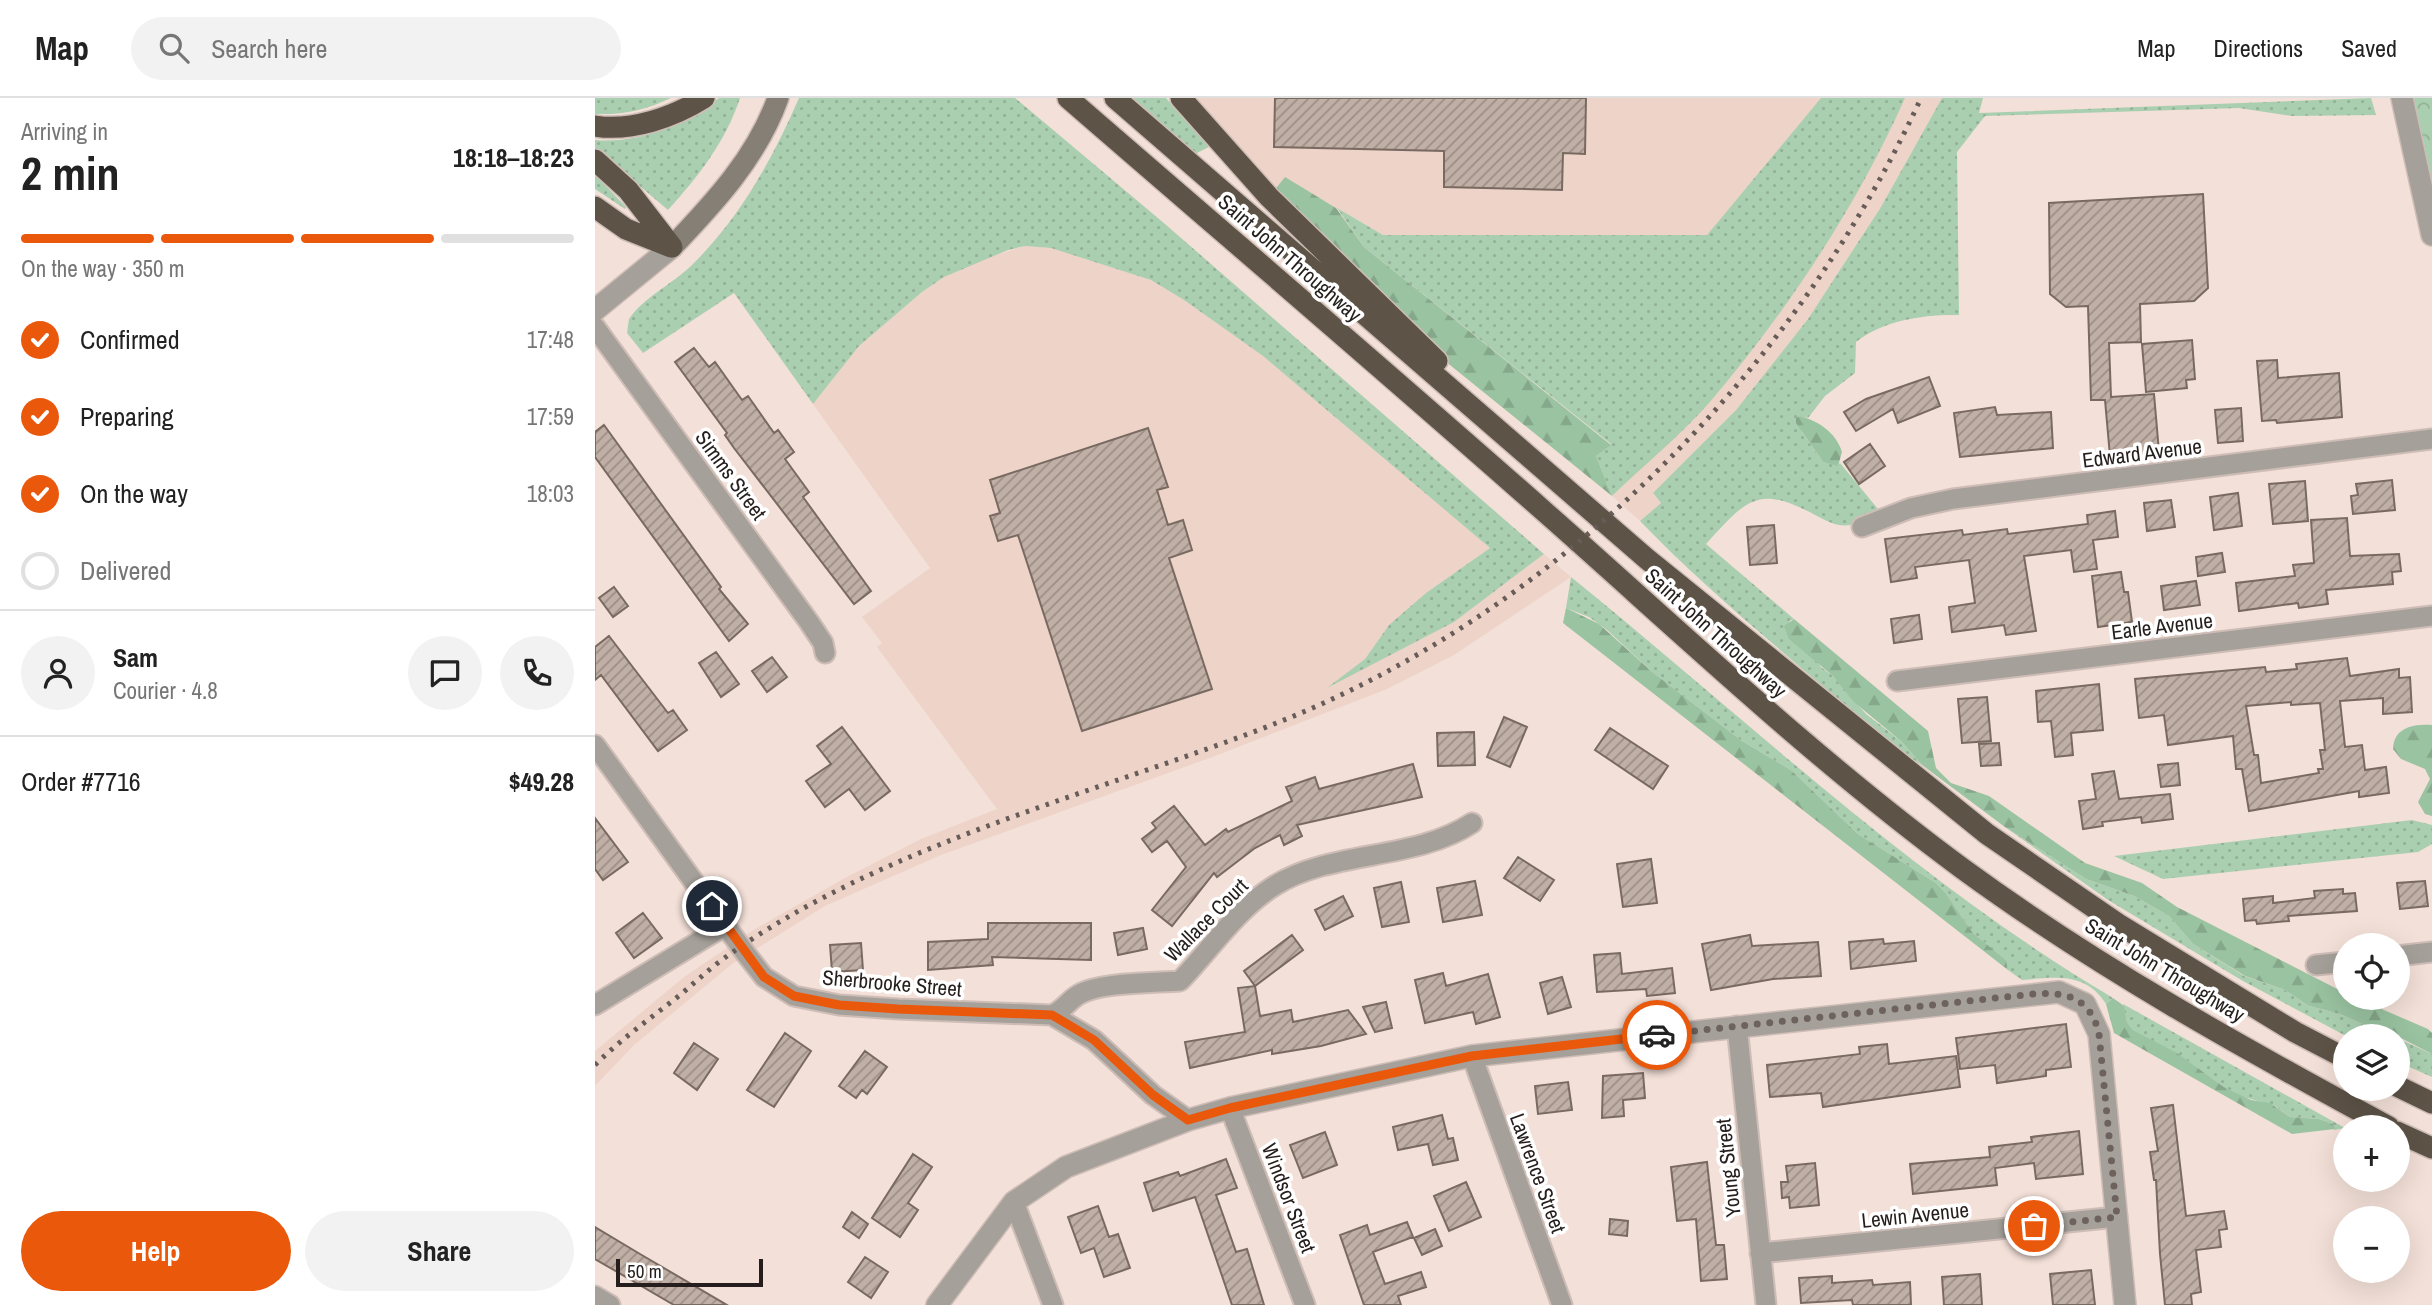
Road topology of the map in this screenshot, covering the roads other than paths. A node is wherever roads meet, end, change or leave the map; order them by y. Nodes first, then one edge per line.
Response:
1 (705, 98) edge
2 (778, 98) edge
3 (1068, 98) edge
4 (1115, 98) edge
5 (1181, 98) edge
6 (2402, 98) edge
7 (595, 126) edge
8 (595, 160) edge
9 (595, 208) edge
10 (2432, 235) edge
11 (673, 247) junction
12 (595, 310) edge
13 (595, 327) edge
14 (2432, 439) edge
15 (1534, 460) junction
16 (1862, 527) dead end
17 (2432, 616) edge
18 (825, 653) dead end
19 (1896, 681) dead end
20 (595, 745) edge
21 (1472, 823) dead end
22 (726, 925) junction
23 (2432, 952) edge
24 (2410, 955) edge
25 (2333, 963) edge
26 (2316, 965) dead end
27 (595, 1005) edge
28 (1052, 1015) junction
29 (1737, 1026) junction
30 (2333, 1052) edge
31 (1472, 1056) junction
32 (2410, 1092) edge
33 (2432, 1103) edge
34 (1230, 1108) junction
35 (2367, 1115) edge
36 (1188, 1120) junction
37 (2410, 1138) edge
38 (2432, 1148) edge
39 (1014, 1202) junction
40 (2117, 1217) junction
41 (1760, 1253) junction
42 (595, 1296) edge
43 (610, 1305) edge
44 (937, 1305) edge
45 (1052, 1305) edge
46 (1305, 1305) edge
47 (1562, 1305) edge
48 (1766, 1305) edge
49 (2125, 1305) edge

1 - 7 highway
2 - 11 main road
3 - 35 highway, Saint John Throughway
4 - 15 highway, Saint John Throughway
5 - 15 highway
6 - 10 street
8 - 11 highway
9 - 11 highway
11 - 12 street
13 - 18 street, Simms Street
14 - 16 street, Edward Avenue
15 - 30 highway, Saint John Throughway
17 - 19 street, Earle Avenue
20 - 22 street, Sherbrooke Street
21 - 28 street, Wallace Court
22 - 27 street
22 - 28 street, Sherbrooke Street
23 - 24 street
25 - 26 street
28 - 36 street, Sherbrooke Street
29 - 31 street
29 - 40 street
29 - 41 street, Young Street
31 - 34 street
31 - 47 street, Lawrence Street
32 - 33 highway
34 - 36 street
34 - 46 street, Windsor Street
36 - 39 street
37 - 38 highway
39 - 44 street
39 - 45 street
40 - 41 street, Lewin Avenue
40 - 49 street
41 - 48 street, Young Street
42 - 43 street

